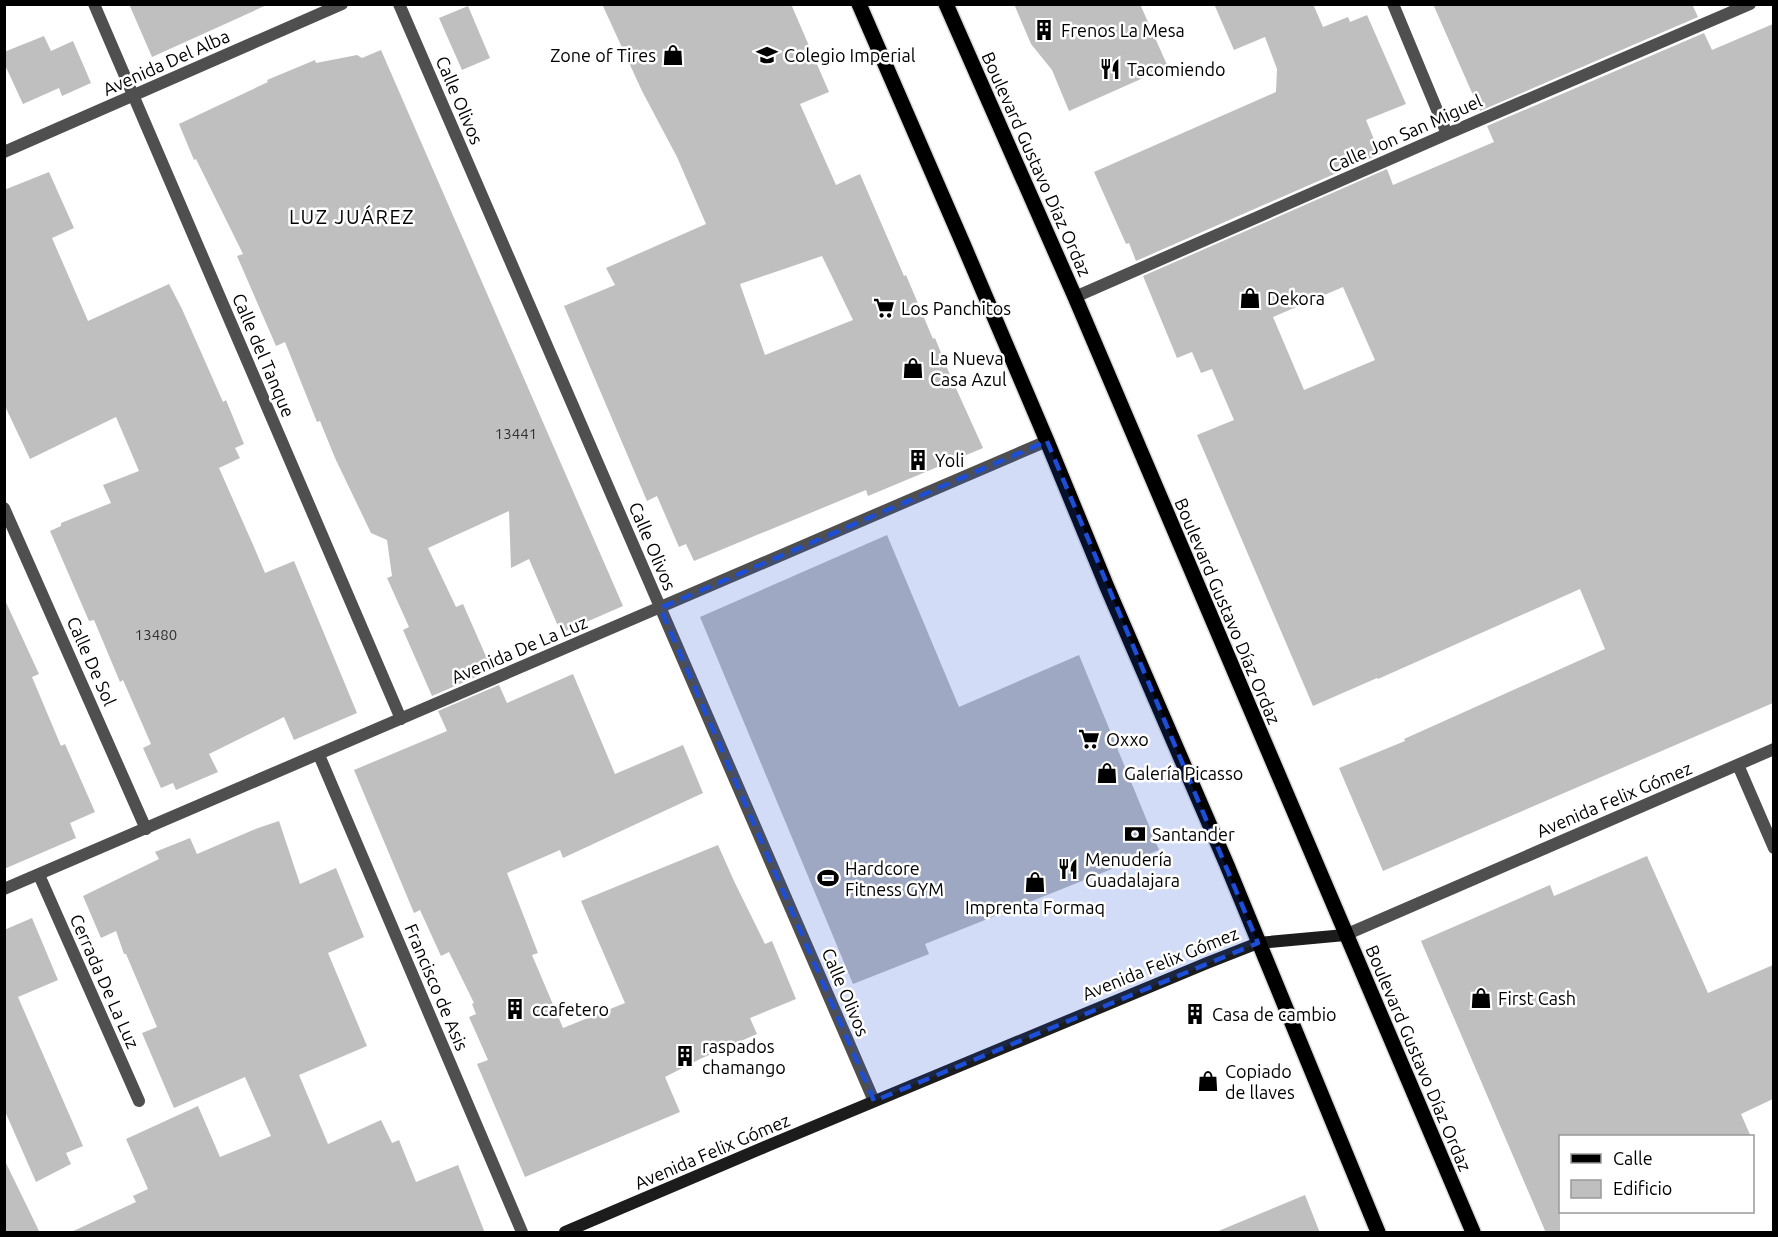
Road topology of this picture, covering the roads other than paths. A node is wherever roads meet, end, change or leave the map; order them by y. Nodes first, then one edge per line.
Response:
1 (94, 4) edge
2 (342, 4) edge
3 (399, 4) edge
4 (859, 4) edge
5 (946, 4) edge
6 (1393, 4) edge
7 (1750, 4) edge
8 (134, 96) junction
9 (1447, 134) junction
10 (4, 152) edge
11 (1075, 297) junction
12 (1047, 441) junction
13 (4, 508) edge
14 (660, 608) junction
15 (401, 719) junction
16 (1773, 749) edge
17 (319, 755) junction
18 (1738, 765) junction
19 (146, 829) junction
20 (1773, 848) edge
21 (39, 875) junction
22 (4, 890) edge
23 (1346, 935) junction
24 (1258, 943) junction
25 (139, 1101) dead end
26 (874, 1101) junction
27 (522, 1233) edge
28 (566, 1233) edge
29 (1378, 1233) edge
30 (1473, 1233) edge

1 - 8 street, Calle del Tanque
2 - 8 street, Avenida Del Alba
3 - 14 street, Calle Olivos
4 - 12 main road
5 - 11 main road, Boulevard Gustavo Díaz Ordaz
6 - 9 street
7 - 9 street, Calle Jon San Miguel
8 - 10 street, Avenida Del Alba
8 - 15 street, Calle del Tanque
9 - 11 street, Calle Jon San Miguel
11 - 23 main road, Boulevard Gustavo Díaz Ordaz
12 - 14 street, Avenida De La Luz
12 - 24 main road
13 - 19 street, Calle De Sol
14 - 15 street, Avenida De La Luz
14 - 26 street, Calle Olivos
15 - 17 street, Avenida De La Luz
16 - 18 street, Avenida Felix Gómez
17 - 19 street, Avenida De La Luz
17 - 27 street, Francisco de Asis
18 - 20 street
18 - 23 street, Avenida Felix Gómez
19 - 21 street, Avenida De La Luz
21 - 22 street, Avenida De La Luz
21 - 25 street, Cerrada De La Luz
23 - 24 main road, Avenida Felix Gómez
23 - 30 main road, Boulevard Gustavo Díaz Ordaz
24 - 26 main road, Avenida Felix Gómez
24 - 29 main road
26 - 28 main road, Avenida Felix Gómez

